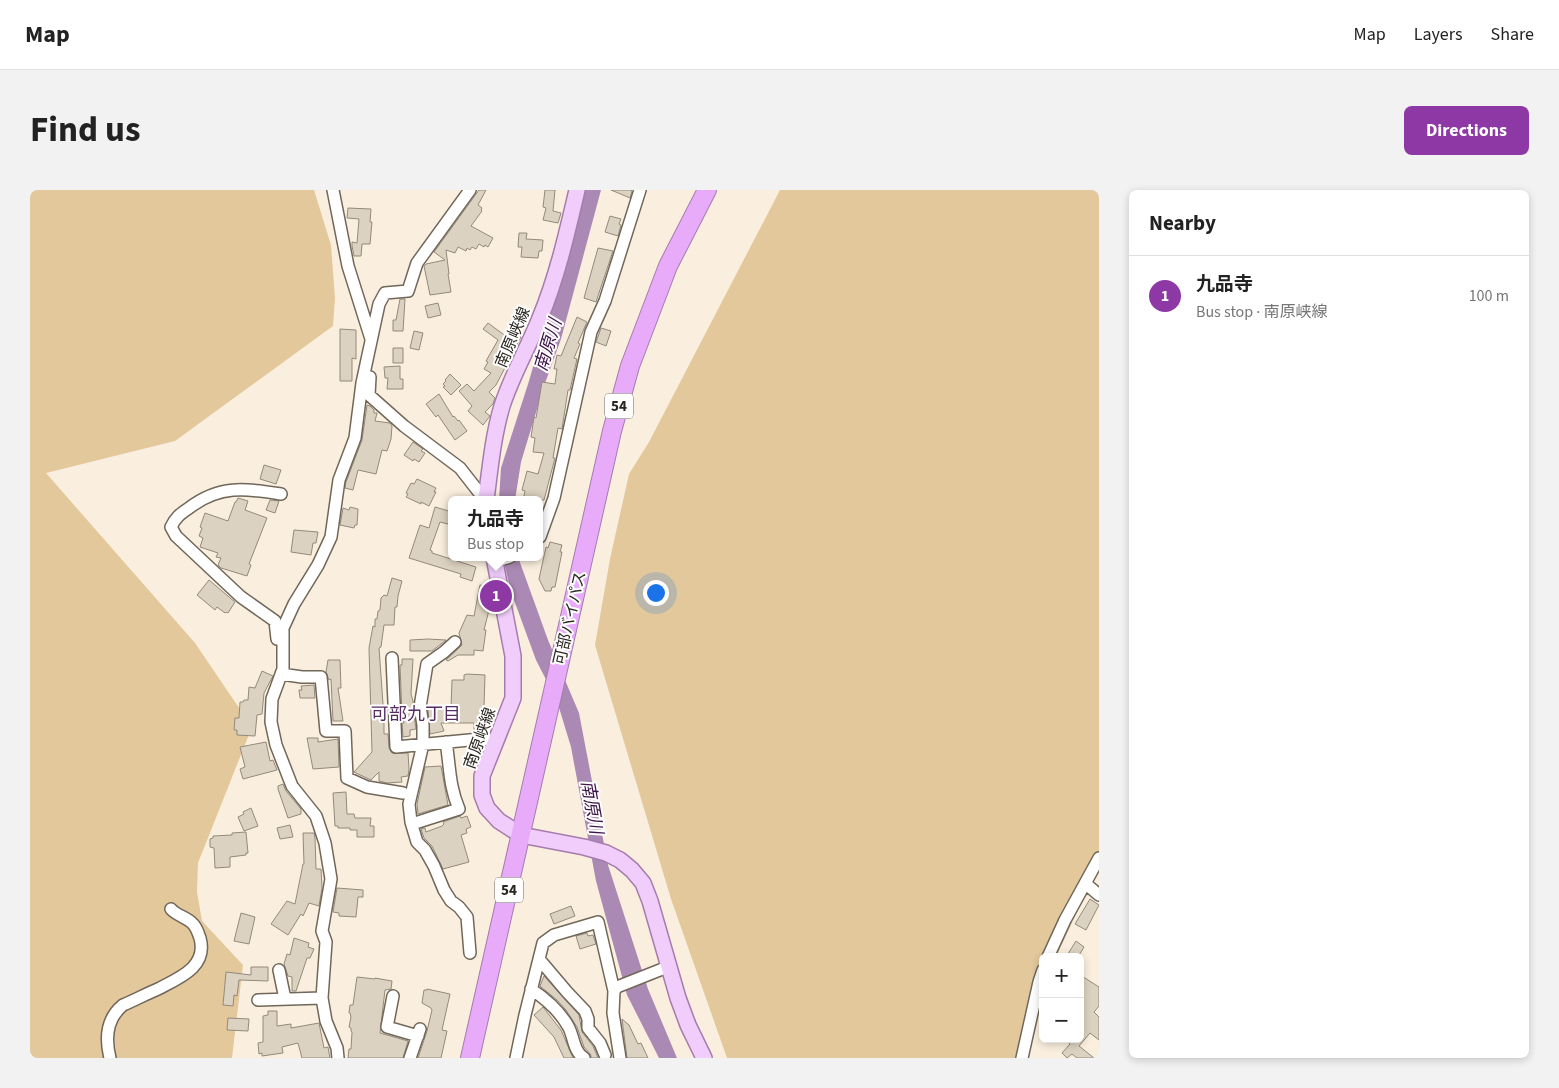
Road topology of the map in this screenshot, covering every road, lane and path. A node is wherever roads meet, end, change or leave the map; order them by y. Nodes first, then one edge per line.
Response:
1 (470, 190) edge
2 (577, 190) edge
3 (640, 190) edge
4 (707, 190) edge
5 (335, 191) edge
6 (371, 341) junction
7 (367, 361) junction
8 (281, 494) dead end
9 (483, 496) edge
10 (486, 496) edge
11 (543, 529) edge
12 (500, 561) edge
13 (455, 642) dead end
14 (392, 658) dead end
15 (282, 671) junction
16 (497, 741) junction
17 (446, 742) junction
18 (422, 744) junction
19 (403, 792) dead end
20 (412, 824) junction
21 (521, 835) junction
22 (1099, 858) edge
23 (1086, 884) junction
24 (1099, 895) edge
25 (171, 909) dead end
26 (470, 953) dead end
27 (1050, 953) edge
28 (539, 959) junction
29 (670, 966) junction
30 (279, 970) dead end
31 (1039, 982) edge
32 (618, 988) junction
33 (532, 989) junction
34 (393, 996) dead end
35 (322, 998) junction
36 (285, 999) junction
37 (258, 1000) dead end
38 (619, 1054) edge
39 (600, 1056) edge
40 (110, 1058) edge
41 (338, 1058) edge
42 (410, 1058) edge
43 (470, 1058) edge
44 (516, 1058) edge
45 (584, 1058) edge
46 (704, 1058) edge
47 (1022, 1058) edge

1 - 6 street
2 - 10 main road, 南原峡線
3 - 11 street
4 - 21 highway, 可部バイパス / 54
5 - 6 street
6 - 7 street
7 - 9 street
7 - 15 street
8 - 15 street
12 - 16 main road, 南原峡線
13 - 18 street
14 - 18 street
15 - 19 street
15 - 35 street
16 - 17 street
16 - 21 main road, 南原峡線
17 - 18 street
17 - 20 street
18 - 20 street
20 - 26 street
21 - 29 main road, 南原峡線
21 - 43 highway, 可部バイパス / 54
22 - 23 street
23 - 24 street
23 - 27 street
25 - 40 street
28 - 32 street
28 - 33 street
28 - 39 street
29 - 32 street
29 - 46 main road, 南原峡線
30 - 36 street
31 - 47 street
32 - 38 street
33 - 44 street
33 - 45 street
34 - 42 street
35 - 36 street
35 - 41 street
36 - 37 street
38 - 39 street

